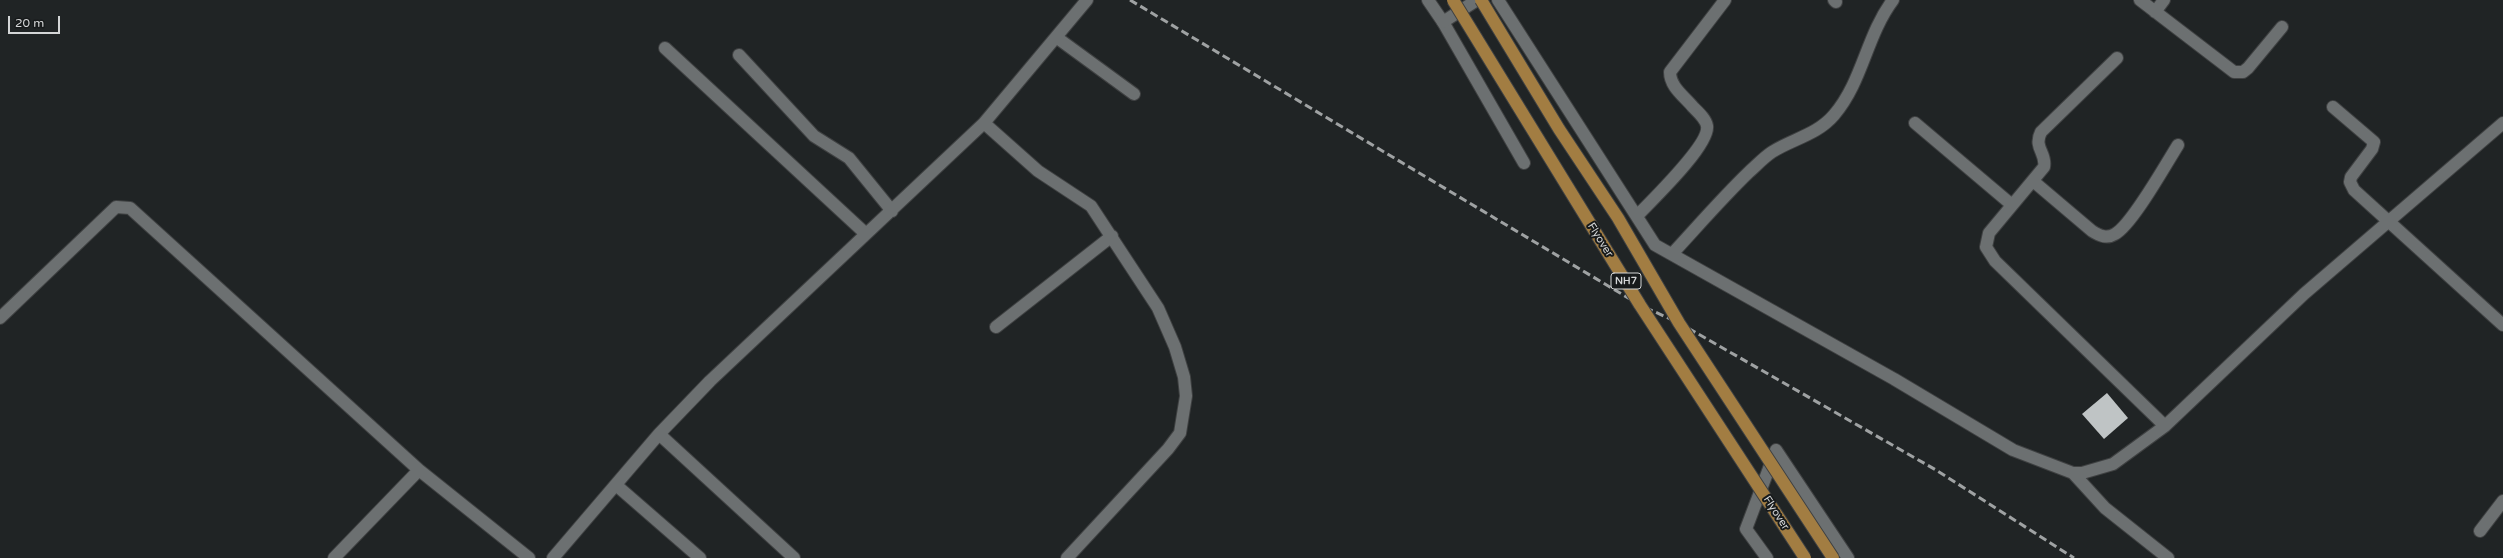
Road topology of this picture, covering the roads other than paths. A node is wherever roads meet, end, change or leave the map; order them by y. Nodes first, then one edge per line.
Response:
1 (1087, 0) edge
2 (1428, 0) edge
3 (1453, 0) edge
4 (1477, 0) edge
5 (1481, 0) edge
6 (1498, 0) edge
7 (1725, 0) edge
8 (1893, 0) edge
9 (2140, 0) edge
10 (2164, 0) edge
11 (2155, 12) junction
12 (1443, 22) junction
13 (2282, 27) dead end
14 (1056, 37) junction
15 (666, 48) dead end
16 (739, 55) dead end
17 (2118, 58) dead end
18 (1134, 94) dead end
19 (2333, 107) dead end
20 (984, 123) junction
21 (1915, 123) dead end
22 (2503, 123) edge
23 (2178, 145) dead end
24 (1524, 163) dead end
25 (2033, 181) junction
26 (2012, 205) junction
27 (892, 211) junction
28 (1637, 216) junction
29 (2389, 222) junction
30 (866, 234) junction
31 (1112, 236) junction
32 (1672, 254) junction
33 (0, 318) edge
34 (2503, 325) edge
35 (996, 327) dead end
36 (2165, 426) junction
37 (659, 434) junction
38 (420, 470) junction
39 (2073, 473) junction
40 (616, 485) junction
41 (2503, 501) edge
42 (2480, 531) dead end
43 (334, 558) edge
44 (529, 558) edge
45 (553, 558) edge
46 (700, 558) edge
47 (794, 558) edge
48 (1067, 558) edge
49 (1767, 558) edge
50 (1806, 558) edge
51 (1833, 558) edge
52 (1848, 558) edge
53 (2168, 558) edge

1 - 14 street
2 - 12 street
3 - 50 highway, Flyover / NH7, bridge
4 - 12 street
5 - 51 highway, Flyover / NH7, bridge
6 - 28 street
7 - 28 street
8 - 32 street
9 - 11 street
10 - 11 street
11 - 13 street
12 - 24 street
14 - 18 street
14 - 20 street
15 - 30 street
16 - 27 street
17 - 25 street
19 - 29 street
20 - 27 street
20 - 31 street
21 - 26 street
22 - 29 street
23 - 25 street
25 - 26 street
26 - 36 street
27 - 30 street
28 - 32 street
29 - 34 street
29 - 36 street
30 - 37 street
31 - 35 street
31 - 48 street
32 - 39 street
33 - 38 street
36 - 39 street
37 - 40 street
37 - 47 street
38 - 43 street
38 - 44 street
39 - 53 street
40 - 45 street
40 - 46 street
41 - 42 street
49 - 52 street

